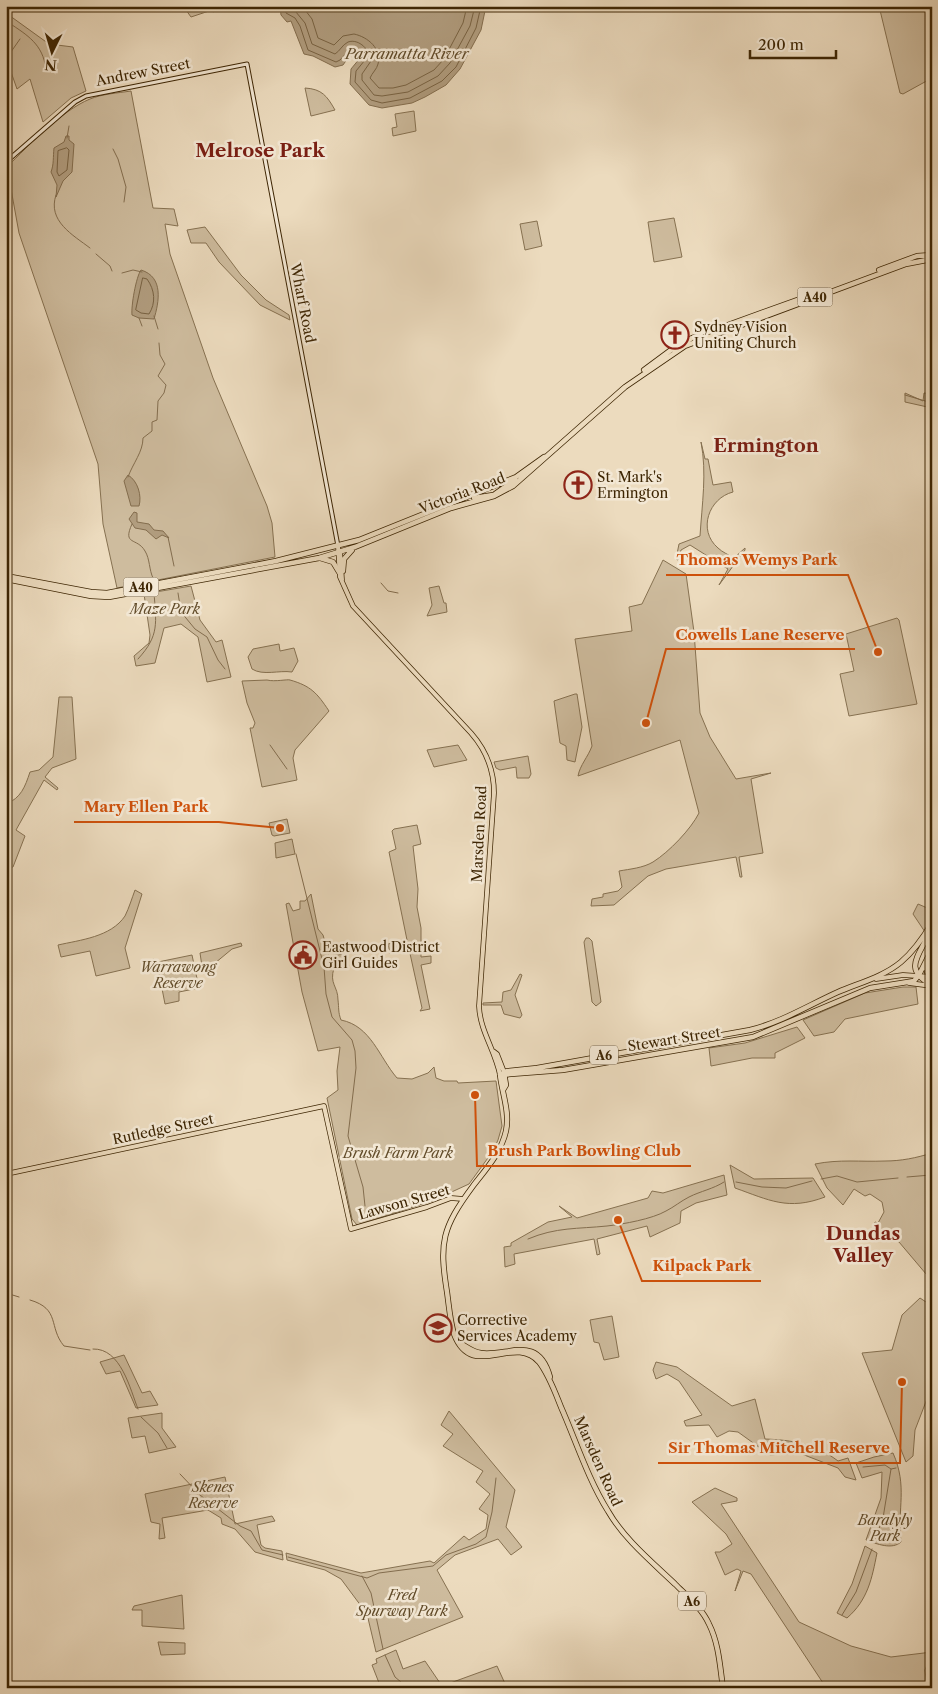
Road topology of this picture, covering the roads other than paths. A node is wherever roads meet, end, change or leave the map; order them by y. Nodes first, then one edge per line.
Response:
1 (247, 64) joint
2 (6, 162) edge
3 (932, 255) edge
4 (932, 259) edge
5 (532, 468) junction
6 (494, 496) junction
7 (457, 502) junction
8 (355, 547) junction
9 (338, 550) junction
10 (319, 558) junction
11 (341, 572) junction
12 (6, 576) edge
13 (6, 580) edge
14 (932, 923) edge
15 (932, 928) edge
16 (932, 949) edge
17 (927, 958) junction
18 (918, 975) junction
19 (932, 976) edge
20 (871, 980) junction
21 (909, 983) junction
22 (932, 986) edge
23 (503, 1074) junction
24 (6, 1174) edge
25 (463, 1199) junction
26 (352, 1229) joint
27 (723, 1688) edge

1 - 2 main road, Andrew Street
1 - 9 main road, Wharf Road
3 - 5 highway, Victoria Road / A40
4 - 6 highway, Victoria Road / A40
5 - 6 highway
5 - 7 highway, Victoria Road / A40
6 - 7 highway
6 - 8 highway, Victoria Road / A40
7 - 9 highway, Victoria Road / A40
8 - 9 highway, Victoria Road / A40
8 - 11 highway
9 - 10 highway, Victoria Road / A40
9 - 11 main road, Marsden Road
9 - 12 highway, Victoria Road / A40
10 - 11 highway
10 - 13 highway, Victoria Road / A40
11 - 23 main road, Marsden Road
14 - 20 highway, A6
15 - 18 highway
16 - 17 highway
17 - 18 highway
17 - 19 highway
18 - 19 main road
18 - 20 main road
18 - 21 highway, A6
18 - 22 highway
20 - 23 highway, Stewart Street / A6
21 - 22 main road
21 - 23 highway, Stewart Street / A6
23 - 25 highway, Marsden Road
24 - 26 main road, Rutledge Street
25 - 26 main road, Lawson Street
25 - 27 highway, Marsden Road / A6

